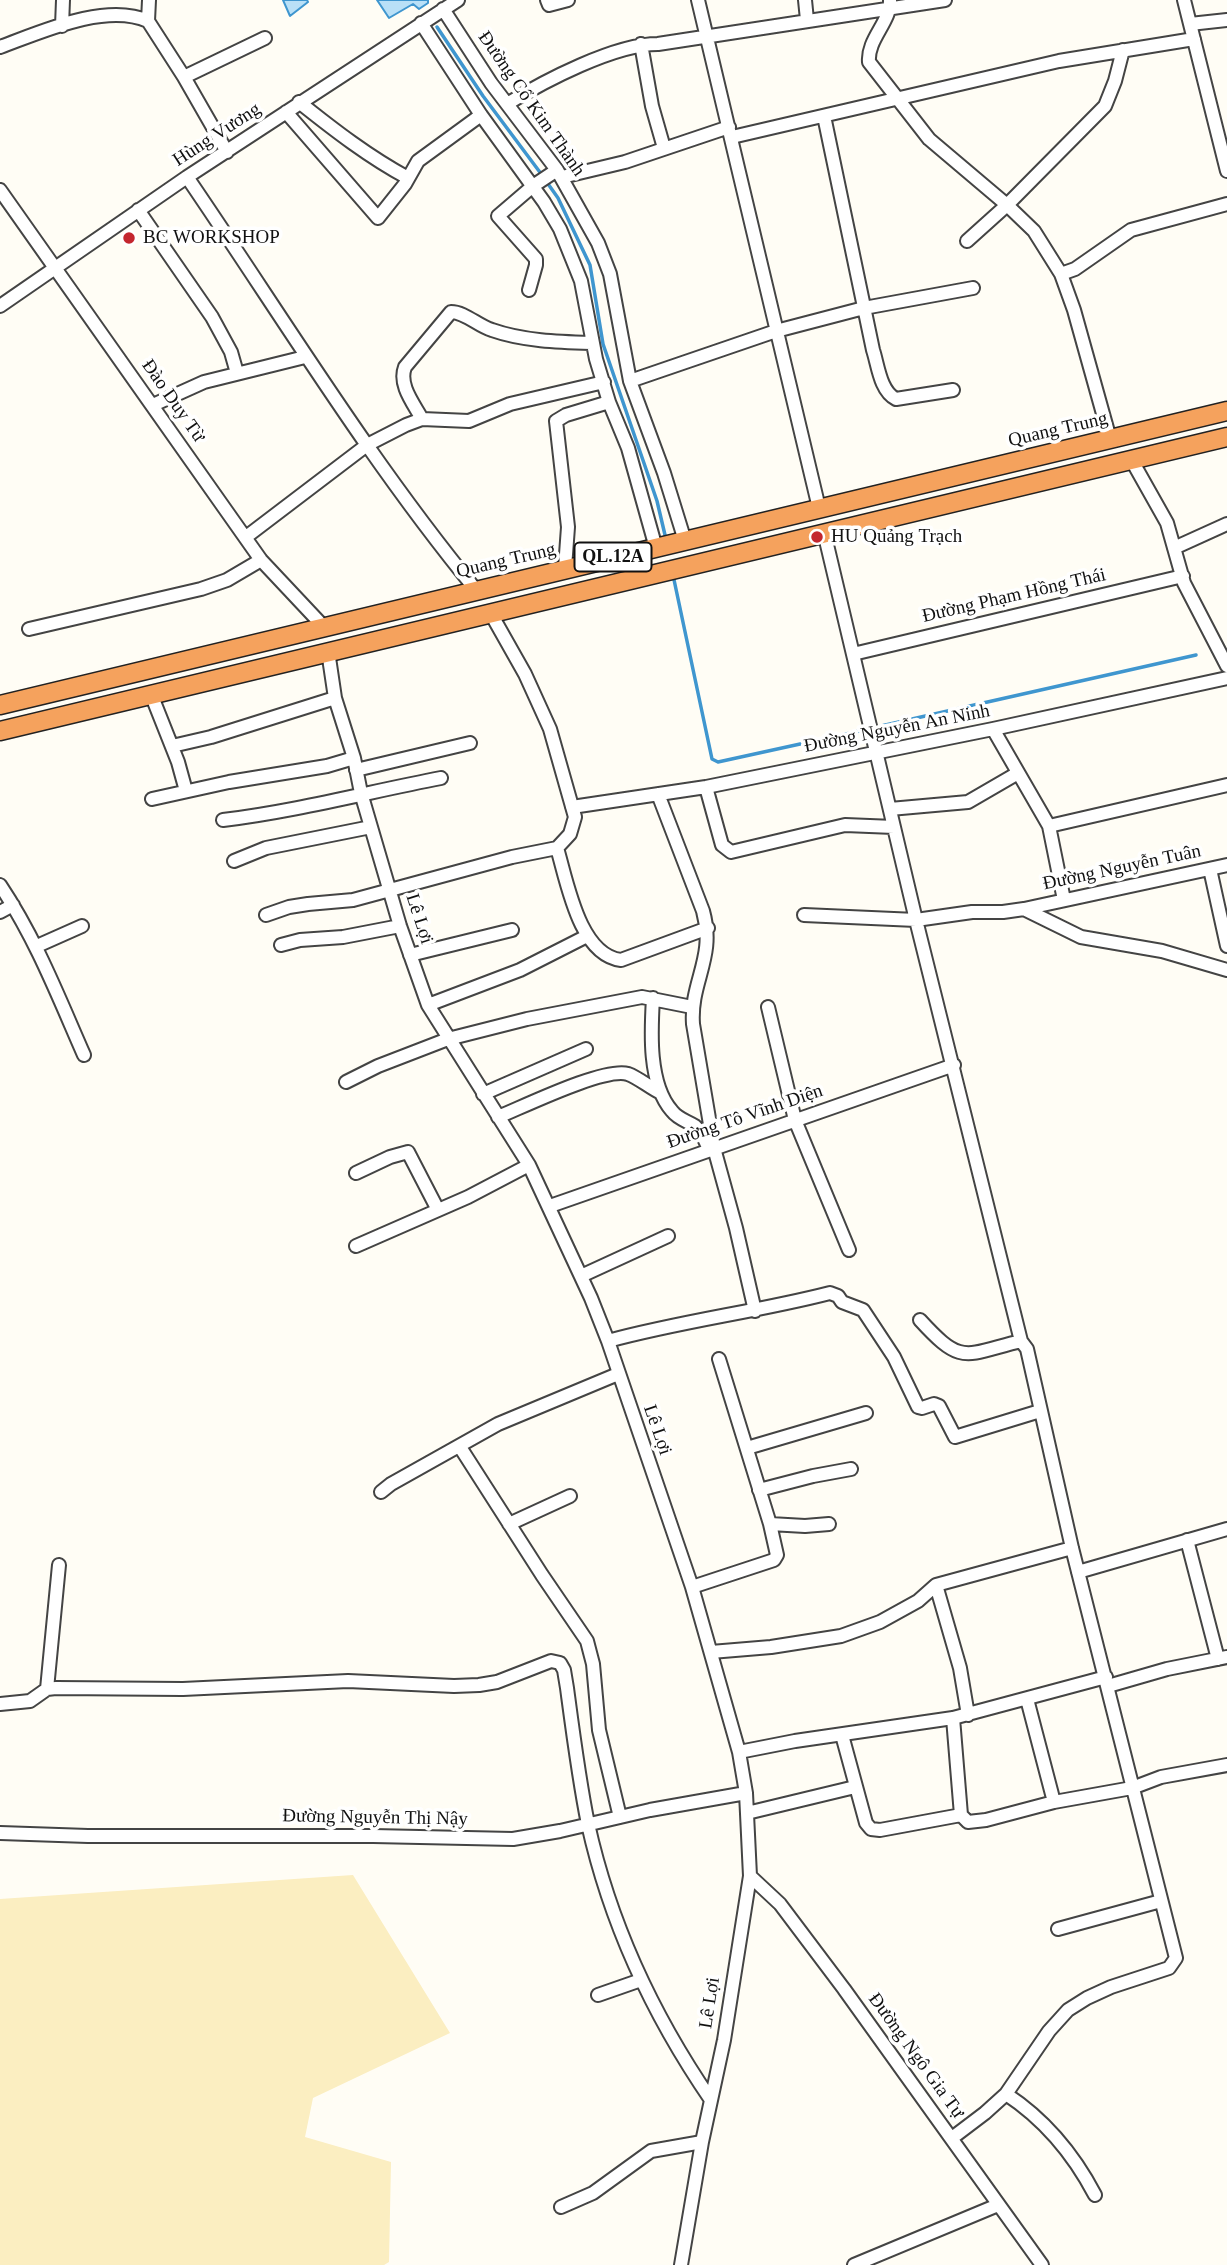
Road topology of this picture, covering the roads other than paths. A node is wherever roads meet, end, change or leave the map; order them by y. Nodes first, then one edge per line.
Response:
1 (63, 0) edge
2 (149, 0) edge
3 (547, 0) edge
4 (568, 0) edge
5 (698, 0) edge
6 (805, 0) edge
7 (945, 0) edge
8 (1184, 0) edge
9 (452, 3) edge
10 (890, 5) edge
11 (807, 20) junction
12 (1227, 20) edge
13 (148, 21) junction
14 (421, 23) junction
15 (1190, 24) junction
16 (62, 26) junction
17 (706, 36) junction
18 (265, 38) dead end
19 (1194, 39) junction
20 (641, 44) junction
21 (0, 47) edge
22 (1123, 50) junction
23 (184, 78) junction
24 (896, 99) junction
25 (299, 102) junction
26 (507, 104) junction
27 (286, 111) junction
28 (481, 115) junction
29 (824, 116) junction
30 (730, 132) junction
31 (1222, 133) edge
32 (664, 148) junction
33 (227, 152) junction
34 (1227, 171) edge
35 (556, 174) junction
36 (187, 177) junction
37 (408, 178) junction
38 (535, 184) junction
39 (0, 190) edge
40 (1227, 204) edge
41 (1007, 205) junction
42 (138, 210) junction
43 (967, 240) dead end
44 (55, 268) junction
45 (1061, 274) junction
46 (973, 288) dead end
47 (529, 290) dead end
48 (0, 306) edge
49 (864, 308) junction
50 (776, 331) junction
51 (592, 343) junction
52 (305, 357) junction
53 (237, 373) junction
54 (630, 381) junction
55 (604, 382) junction
56 (953, 390) dead end
57 (609, 402) junction
58 (153, 405) junction
59 (1227, 411) edge
60 (422, 419) junction
61 (1227, 437) edge
62 (1110, 439) junction
63 (367, 445) junction
64 (1131, 459) junction
65 (819, 508) junction
66 (1227, 524) edge
67 (824, 532) junction
68 (246, 537) junction
69 (690, 540) junction
70 (656, 548) junction
71 (1174, 548) junction
72 (633, 553) junction
73 (261, 560) junction
74 (700, 563) junction
75 (565, 568) junction
76 (1182, 576) junction
77 (638, 577) junction
78 (477, 590) junction
79 (570, 593) junction
80 (490, 612) junction
81 (323, 626) junction
82 (29, 629) dead end
83 (328, 651) junction
84 (853, 654) junction
85 (1227, 666) edge
86 (1227, 678) edge
87 (151, 694) junction
88 (335, 698) junction
89 (8, 703) edge
90 (22, 726) junction
91 (993, 729) junction
92 (0, 730) edge
93 (470, 743) dead end
94 (172, 747) junction
95 (877, 752) junction
96 (355, 764) junction
97 (1018, 773) junction
98 (441, 778) dead end
99 (1227, 785) edge
100 (706, 787) junction
101 (186, 791) junction
102 (361, 793) junction
103 (658, 794) junction
104 (152, 799) dead end
105 (572, 807) junction
106 (890, 808) junction
107 (223, 820) dead end
108 (1049, 825) junction
109 (372, 827) junction
110 (894, 827) junction
111 (556, 848) junction
112 (234, 861) dead end
113 (1227, 865) edge
114 (1210, 869) junction
115 (0, 885) edge
116 (389, 892) junction
117 (1064, 900) junction
118 (13, 905) junction
119 (1024, 908) junction
120 (0, 912) edge
121 (266, 915) dead end
122 (804, 915) dead end
123 (916, 920) junction
124 (82, 926) dead end
125 (400, 926) junction
126 (708, 928) junction
127 (512, 930) dead end
128 (587, 936) junction
129 (281, 945) dead end
130 (37, 946) junction
131 (1227, 946) edge
132 (410, 955) junction
133 (1227, 970) edge
134 (653, 998) junction
135 (428, 1005) junction
136 (692, 1007) junction
137 (768, 1007) dead end
138 (448, 1039) junction
139 (586, 1049) dead end
140 (84, 1055) dead end
141 (954, 1065) junction
142 (346, 1082) dead end
143 (661, 1093) junction
144 (483, 1094) junction
145 (498, 1117) junction
146 (795, 1120) junction
147 (711, 1149) junction
148 (529, 1165) junction
149 (356, 1173) dead end
150 (550, 1206) junction
151 (438, 1210) junction
152 (668, 1236) dead end
153 (356, 1246) dead end
154 (849, 1250) dead end
155 (581, 1276) junction
156 (755, 1311) junction
157 (919, 1320) dead end
158 (608, 1341) junction
159 (1021, 1341) junction
160 (719, 1359) dead end
161 (618, 1374) junction
162 (1040, 1411) junction
163 (866, 1413) dead end
164 (460, 1447) junction
165 (747, 1448) junction
166 (851, 1469) dead end
167 (759, 1490) junction
168 (381, 1492) dead end
169 (570, 1496) dead end
170 (509, 1524) junction
171 (771, 1524) junction
172 (829, 1524) dead end
173 (1227, 1528) edge
174 (1187, 1539) junction
175 (1072, 1548) junction
176 (58, 1565) dead end
177 (1078, 1572) junction
178 (936, 1585) junction
179 (692, 1587) junction
180 (711, 1652) junction
181 (1223, 1658) edge
182 (1107, 1681) junction
183 (47, 1689) junction
184 (1027, 1699) junction
185 (0, 1704) edge
186 (968, 1715) junction
187 (953, 1718) junction
188 (842, 1735) junction
189 (739, 1752) junction
190 (1227, 1765) edge
191 (855, 1787) junction
192 (1132, 1788) junction
193 (746, 1793) junction
194 (1054, 1802) junction
195 (747, 1813) junction
196 (961, 1815) junction
197 (620, 1816) junction
198 (589, 1825) junction
199 (0, 1833) edge
200 (750, 1876) junction
201 (1161, 1901) junction
202 (1058, 1929) dead end
203 (640, 1980) junction
204 (598, 1995) dead end
205 (1006, 2094) junction
206 (711, 2099) junction
207 (952, 2138) junction
208 (702, 2142) junction
209 (1095, 2195) dead end
210 (998, 2205) junction
211 (561, 2207) dead end
212 (681, 2265) edge
213 (854, 2265) edge
214 (1042, 2265) edge

1 - 16 street
2 - 13 street
3 - 4 street
5 - 17 street
6 - 11 street
7 - 10 street
8 - 15 street
9 - 14 street, Hùng Vương
9 - 26 street, Đường Cổ Kim Thành
10 - 11 street
10 - 24 street
11 - 17 street
12 - 15 street
13 - 16 street
13 - 23 street
14 - 25 street, Hùng Vương
14 - 28 street
15 - 19 street
16 - 21 street
17 - 20 street
17 - 30 street
18 - 23 street
19 - 22 street
19 - 31 street
20 - 26 street
20 - 32 street
22 - 24 street
22 - 41 street
23 - 33 street
24 - 29 street
24 - 41 street
25 - 27 street, Hùng Vương
25 - 37 street
26 - 35 street, Đường Cổ Kim Thành
27 - 33 street, Hùng Vương
27 - 37 street
28 - 37 street
28 - 38 street
29 - 30 street
29 - 49 street
30 - 32 street
30 - 50 street
31 - 34 street
32 - 35 street
33 - 36 street, Hùng Vương
35 - 38 street
35 - 54 street, Đường Cổ Kim Thành
36 - 42 street, Hùng Vương
36 - 52 street
38 - 47 street
38 - 51 street
39 - 44 street, Đào Duy Từ
40 - 45 street
41 - 43 street
41 - 45 street
42 - 44 street, Hùng Vương
42 - 53 street
44 - 48 street, Hùng Vương
44 - 58 street, Đào Duy Từ
45 - 62 street
46 - 49 street
49 - 50 street
49 - 56 street
50 - 54 street
50 - 65 street
51 - 55 street
51 - 60 street
52 - 53 street
52 - 63 street
53 - 58 street
54 - 69 street, Đường Cổ Kim Thành
55 - 57 street
55 - 60 street
57 - 70 street
57 - 75 street
58 - 68 street, Đào Duy Từ
59 - 62 highway, Quang Trung / QL.12A
60 - 63 street
61 - 64 highway, QL.12A
62 - 65 highway, Quang Trung / QL.12A
63 - 68 street
63 - 78 street
64 - 67 highway, QL.12A
64 - 71 street
65 - 67 highway
65 - 69 highway, Quang Trung / QL.12A
66 - 71 street
67 - 74 highway, QL.12A
67 - 84 street
68 - 73 street, Đào Duy Từ
69 - 70 highway, Quang Trung / QL.12A
69 - 74 highway
70 - 72 highway, Quang Trung / QL.12A
71 - 76 street
72 - 75 highway, Quang Trung / QL.12A
72 - 77 highway
73 - 81 street, Đào Duy Từ
73 - 82 street
74 - 77 highway, QL.12A
75 - 78 highway, Quang Trung / QL.12A
75 - 79 highway
76 - 84 street, Đường Phạm Hồng Thái
76 - 85 street
77 - 79 highway, QL.12A
78 - 81 highway, Quang Trung / QL.12A
79 - 80 highway, QL.12A
80 - 83 highway, QL.12A
80 - 105 street
81 - 83 highway
81 - 89 highway, Quang Trung / QL.12A
83 - 87 highway, QL.12A
83 - 88 street, Lê Lợi
84 - 95 street
86 - 91 street, Đường Nguyễn An Ninh
87 - 90 highway, QL.12A
87 - 94 street
88 - 94 street
88 - 96 street, Lê Lợi
89 - 90 highway
90 - 92 highway, QL.12A
91 - 95 street, Đường Nguyễn An Ninh
91 - 97 street
93 - 96 street
94 - 101 street
95 - 100 street, Đường Nguyễn An Ninh
95 - 106 street
96 - 101 street
96 - 102 street, Lê Lợi
97 - 106 street
97 - 108 street
98 - 102 street
99 - 108 street
100 - 103 street, Đường Nguyễn An Ninh
100 - 110 street
101 - 104 street
102 - 107 street
102 - 109 street, Lê Lợi
103 - 105 street, Đường Nguyễn An Ninh
103 - 126 street
105 - 111 street
106 - 110 street
108 - 117 street
109 - 112 street
109 - 116 street, Lê Lợi
110 - 123 street
111 - 116 street
111 - 128 street
113 - 114 street, Đường Nguyễn Tuân
114 - 117 street, Đường Nguyễn Tuân
114 - 131 street
115 - 118 street
116 - 121 street
116 - 125 street, Lê Lợi
117 - 119 street, Đường Nguyễn Tuân
118 - 120 street
118 - 130 street
119 - 123 street, Đường Nguyễn Tuân
119 - 133 street
122 - 123 street, Đường Nguyễn Tuân
123 - 141 street
124 - 130 street
125 - 129 street
125 - 132 street, Lê Lợi
126 - 128 street
126 - 136 street
127 - 132 street
128 - 135 street
130 - 140 street
132 - 135 street, Lê Lợi
134 - 136 street
134 - 138 street
134 - 143 street
135 - 138 street, Lê Lợi
136 - 147 street
137 - 146 street
138 - 142 street
138 - 144 street, Lê Lợi
139 - 144 street
141 - 146 street, Đường Tô Vĩnh Diện
141 - 159 street
143 - 145 street
143 - 147 street
144 - 145 street, Lê Lợi
145 - 148 street, Lê Lợi
146 - 147 street, Đường Tô Vĩnh Diện
146 - 154 street
147 - 150 street, Đường Tô Vĩnh Diện
147 - 156 street
148 - 150 street, Lê Lợi
148 - 151 street
149 - 151 street
150 - 155 street, Lê Lợi
151 - 153 street
152 - 155 street
155 - 158 street, Lê Lợi
156 - 158 street
156 - 162 street
157 - 159 street
158 - 161 street, Lê Lợi
159 - 162 street
160 - 165 street
161 - 164 street
161 - 179 street, Lê Lợi
162 - 175 street
163 - 165 street
164 - 168 street
164 - 170 street
165 - 167 street
166 - 167 street
167 - 171 street
169 - 170 street
170 - 197 street
171 - 172 street
171 - 179 street
173 - 174 street
174 - 177 street
174 - 181 street
175 - 177 street
175 - 178 street
176 - 183 street
177 - 182 street
178 - 180 street
178 - 186 street
179 - 180 street, Lê Lợi
180 - 189 street, Lê Lợi
181 - 182 street
182 - 184 street
182 - 192 street
183 - 185 street
183 - 198 street
184 - 186 street
184 - 194 street
186 - 187 street
187 - 188 street
187 - 196 street
188 - 189 street
188 - 191 street
189 - 193 street, Lê Lợi
190 - 192 street
191 - 195 street
191 - 196 street
192 - 194 street
192 - 201 street
193 - 195 street, Lê Lợi
193 - 197 street, Đường Nguyễn Thị Nậy
194 - 196 street
195 - 200 street, Lê Lợi
197 - 198 street, Đường Nguyễn Thị Nậy
198 - 199 street, Đường Nguyễn Thị Nậy
198 - 203 street
200 - 206 street, Lê Lợi
200 - 207 street, Đường Ngô Gia Tự
201 - 202 street
201 - 205 street
203 - 204 street
203 - 206 street
205 - 207 street
205 - 209 street
206 - 208 street, Lê Lợi
207 - 210 street, Đường Ngô Gia Tự
208 - 211 street
208 - 212 street, Lê Lợi
210 - 213 street
210 - 214 street, Đường Ngô Gia Tự

